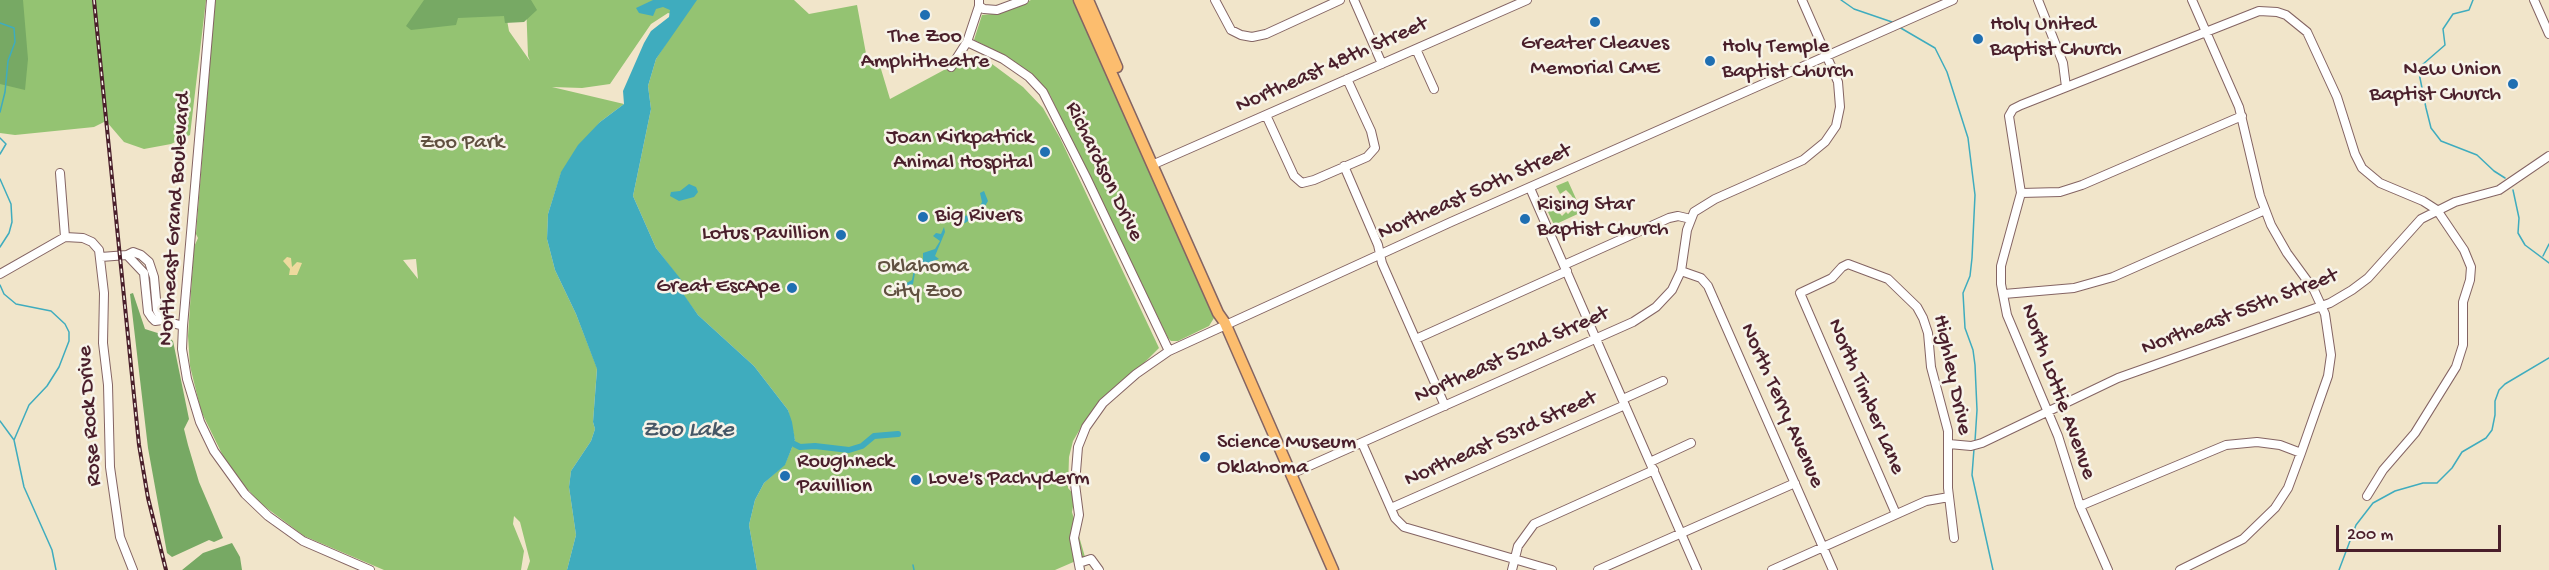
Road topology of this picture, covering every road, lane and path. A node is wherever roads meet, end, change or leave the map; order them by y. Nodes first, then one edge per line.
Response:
1 (211, 0) edge
2 (1024, 0) edge
3 (1079, 0) edge
4 (1088, 0) edge
5 (1215, 0) edge
6 (1340, 0) edge
7 (1354, 0) edge
8 (1527, 0) edge
9 (1802, 0) edge
10 (1953, 0) edge
11 (2038, 0) edge
12 (2192, 0) edge
13 (2534, 0) edge
14 (979, 3) edge
15 (2206, 31) junction
16 (2549, 34) edge
17 (967, 42) junction
18 (1416, 49) junction
19 (1827, 56) junction
20 (1382, 64) junction
21 (951, 66) dead end
22 (1347, 79) junction
23 (2066, 87) junction
24 (1434, 89) dead end
25 (1266, 115) junction
26 (2242, 116) junction
27 (2549, 156) edge
28 (1155, 164) junction
29 (1344, 166) junction
30 (60, 173) dead end
31 (1530, 188) junction
32 (2021, 193) junction
33 (2265, 210) junction
34 (2437, 210) junction
35 (1691, 219) junction
36 (65, 237) junction
37 (1380, 254) junction
38 (101, 257) junction
39 (1845, 265) joint
40 (1565, 268) junction
41 (1681, 271) junction
42 (0, 274) edge
43 (2004, 294) junction
44 (2322, 306) junction
45 (1226, 323) junction
46 (183, 326) junction
47 (1416, 339) junction
48 (1596, 339) junction
49 (1169, 351) junction
50 (1663, 381) dead end
51 (1624, 402) junction
52 (1444, 406) junction
53 (2048, 411) junction
54 (1362, 443) junction
55 (1691, 443) dead end
56 (1949, 444) junction
57 (2301, 453) junction
58 (1652, 466) junction
59 (1290, 474) junction
60 (1795, 483) junction
61 (2367, 496) dead end
62 (1949, 497) junction
63 (2080, 506) junction
64 (1391, 508) junction
65 (1896, 514) junction
66 (1681, 533) junction
67 (1954, 538) dead end
68 (1823, 547) junction
69 (1515, 559) junction
70 (1080, 567) edge
71 (133, 570) edge
72 (370, 570) edge
73 (1099, 570) edge
74 (1333, 570) edge
75 (1512, 570) edge
76 (1552, 570) edge
77 (1598, 570) edge
78 (1697, 570) edge
79 (1772, 570) edge
80 (1833, 570) edge
81 (2108, 570) edge
82 (2180, 570) edge

1 - 46 street, Northeast Grand Boulevard
2 - 14 street
3 - 28 main road
4 - 28 main road
5 - 6 street
7 - 20 street
8 - 18 street, Northeast 48th Street
9 - 19 street
10 - 19 street, Northeast 50th Street
11 - 23 street
12 - 15 street
13 - 16 street
14 - 17 street
15 - 23 street
15 - 26 street
15 - 34 street
17 - 21 street
17 - 49 street, Richardson Drive
18 - 20 street, Northeast 48th Street
18 - 24 street
19 - 31 street, Northeast 50th Street
19 - 35 street
20 - 22 street, Northeast 48th Street
22 - 25 street, Northeast 48th Street
22 - 29 street
23 - 32 street, North Lottie Avenue
25 - 28 street, Northeast 48th Street
25 - 29 street
26 - 32 street
26 - 33 street
27 - 34 street, Northeast 55th Street
28 - 45 main road
29 - 37 street
30 - 36 street
31 - 37 street, Northeast 50th Street
31 - 40 street
32 - 43 street, North Lottie Avenue
33 - 43 street
33 - 44 street
34 - 44 street, Northeast 55th Street
34 - 61 street
35 - 40 street
35 - 41 street, Northeast 52nd Street
36 - 38 street
36 - 42 street
37 - 45 street, Northeast 50th Street
37 - 47 street
38 - 46 street
38 - 71 street, Rose Rock Drive
39 - 56 street, Highley Drive
39 - 65 street, North Timber Lane
40 - 47 street
40 - 48 street
41 - 48 street, Northeast 52nd Street
41 - 60 street, North Terry Avenue
43 - 53 street, North Lottie Avenue
44 - 53 street, Northeast 55th Street
44 - 57 street
45 - 49 street, Northeast 50th Street
45 - 59 main road
46 - 72 street, Northeast Grand Boulevard
47 - 52 street
48 - 51 street
48 - 52 street, Northeast 52nd Street
49 - 70 street, Northeast 50th Street
50 - 51 street, Northeast 53rd Street
51 - 58 street
51 - 64 street, Northeast 53rd Street
52 - 54 street, Northeast 52nd Street
53 - 56 street, Northeast 55th Street
53 - 63 street, North Lottie Avenue
54 - 59 street, Northeast 52nd Street
54 - 64 street
55 - 58 street
56 - 62 street, Highley Drive
57 - 63 street
57 - 82 street
58 - 66 street
58 - 69 street
59 - 74 main road
60 - 66 street
60 - 68 street, North Terry Avenue
62 - 65 street
62 - 67 street, Highley Drive
63 - 81 street, North Lottie Avenue
64 - 69 street
65 - 68 street
66 - 77 street
66 - 78 street
68 - 79 street
68 - 80 street, North Terry Avenue
69 - 75 street
69 - 76 street
70 - 73 street

